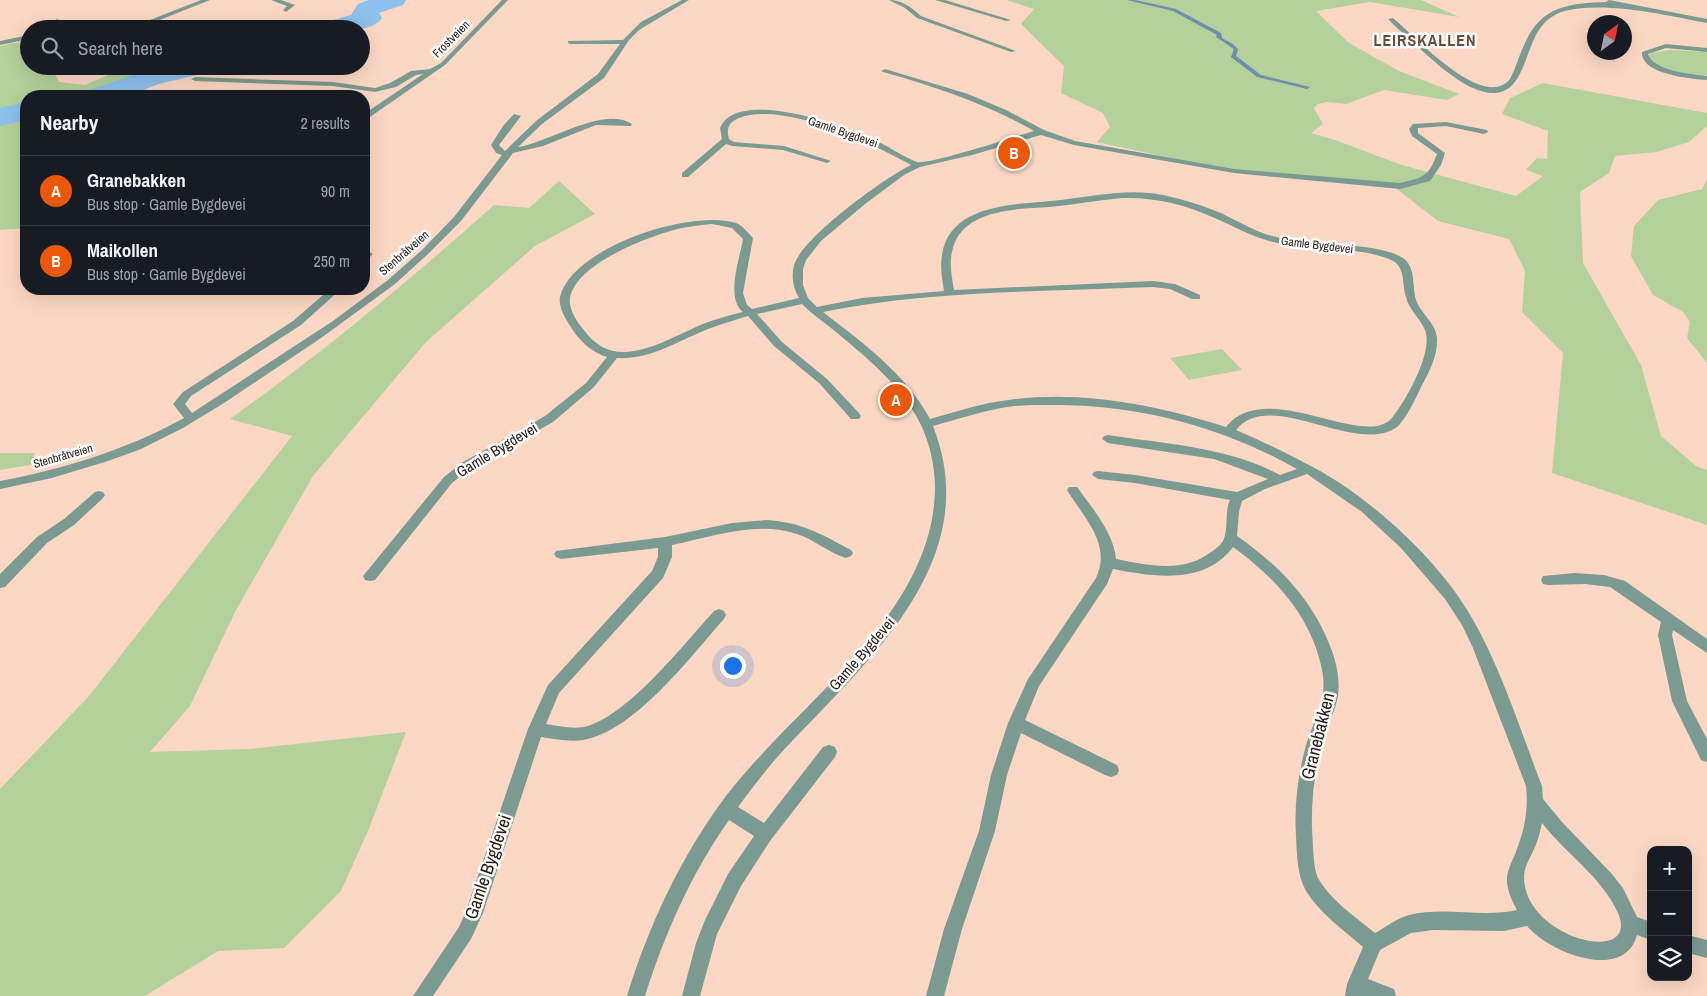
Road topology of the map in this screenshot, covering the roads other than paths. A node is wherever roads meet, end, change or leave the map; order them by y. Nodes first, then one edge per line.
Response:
1 (187, 0) edge
2 (207, 0) edge
3 (274, 0) edge
4 (505, 0) edge
5 (686, 0) edge
6 (892, 0) edge
7 (938, 0) edge
8 (1599, 0) edge
9 (198, 3) junction
10 (1617, 4) junction
11 (286, 10) dead end
12 (1391, 18) dead end
13 (154, 20) edge
14 (1008, 20) dead end
15 (1707, 21) edge
16 (20, 39) edge
17 (570, 42) dead end
18 (625, 42) junction
19 (0, 43) edge
20 (1707, 50) edge
21 (1013, 52) dead end
22 (434, 71) junction
23 (885, 71) dead end
24 (1707, 78) edge
25 (196, 79) dead end
26 (387, 101) junction
27 (400, 106) dead end
28 (370, 113) edge
29 (517, 116) dead end
30 (628, 124) dead end
31 (1041, 132) junction
32 (1484, 132) dead end
33 (726, 140) junction
34 (508, 153) junction
35 (827, 160) dead end
36 (917, 165) junction
37 (684, 175) dead end
38 (948, 293) junction
39 (329, 295) edge
40 (1196, 297) dead end
41 (805, 300) junction
42 (817, 310) junction
43 (751, 313) junction
44 (614, 355) junction
45 (855, 416) dead end
46 (190, 418) junction
47 (927, 424) junction
48 (1229, 431) junction
49 (1108, 439) dead end
50 (1309, 469) junction
51 (1098, 475) dead end
52 (1280, 480) junction
53 (0, 485) edge
54 (1073, 490) dead end
55 (99, 494) dead end
56 (1238, 498) junction
57 (1230, 538) junction
58 (666, 542) junction
59 (846, 553) dead end
60 (561, 554) dead end
61 (1108, 563) junction
62 (370, 576) dead end
63 (1548, 580) dead end
64 (0, 583) edge
65 (719, 615) dead end
66 (1668, 620) junction
67 (1707, 648) edge
68 (1016, 723) junction
69 (536, 728) junction
70 (829, 752) dead end
71 (1707, 755) edge
72 (1111, 770) dead end
73 (1537, 804) junction
74 (726, 809) junction
75 (767, 834) junction
76 (1530, 916) junction
77 (1630, 923) junction
78 (1647, 929) edge
79 (1374, 944) junction
80 (1692, 945) edge
81 (1707, 949) edge
82 (1355, 990) edge
83 (422, 996) edge
84 (636, 996) edge
85 (691, 996) edge
86 (935, 996) edge
87 (1387, 996) edge

1 - 9 street
2 - 9 street
3 - 11 street
4 - 22 street, Frostveien
5 - 18 street, Stenbråtveien
6 - 21 street
7 - 14 street
8 - 10 street
9 - 13 street
10 - 12 street
10 - 15 street
16 - 19 street
17 - 18 street
18 - 34 street, Stenbråtveien
20 - 24 street
22 - 25 street, Frostveien
22 - 26 street, Frostveien
23 - 31 street
26 - 27 street
26 - 28 street, Frostveien
29 - 34 street
30 - 34 street
31 - 32 street
31 - 36 street
33 - 35 street
33 - 36 street, Gamle Bygdevei
33 - 37 street
34 - 46 street, Stenbråtveien
36 - 41 street
38 - 40 street
38 - 42 street
38 - 48 street, Gamle Bygdevei
39 - 46 street
41 - 42 street, Gamle Bygdevei
41 - 43 street
42 - 47 street, Gamle Bygdevei
43 - 44 street
43 - 44 street
43 - 45 street
44 - 62 street, Gamle Bygdevei
46 - 53 street, Stenbråtveien
47 - 48 street
47 - 74 street, Gamle Bygdevei
48 - 50 street
49 - 52 street
50 - 52 street
50 - 73 street
51 - 56 street
52 - 56 street
54 - 61 street
55 - 64 street
56 - 57 street
57 - 61 street
57 - 79 street, Granebakken
58 - 59 street
58 - 60 street
58 - 69 street, Gamle Bygdevei
61 - 68 street
63 - 66 street
65 - 69 street
66 - 67 street
66 - 71 street
68 - 72 street
68 - 86 street
69 - 83 street, Gamle Bygdevei
70 - 75 street
73 - 76 street
73 - 77 street
74 - 75 street
74 - 84 street, Gamle Bygdevei
75 - 85 street
76 - 77 street
76 - 79 street
77 - 78 street
79 - 82 street
80 - 81 street
82 - 87 street

